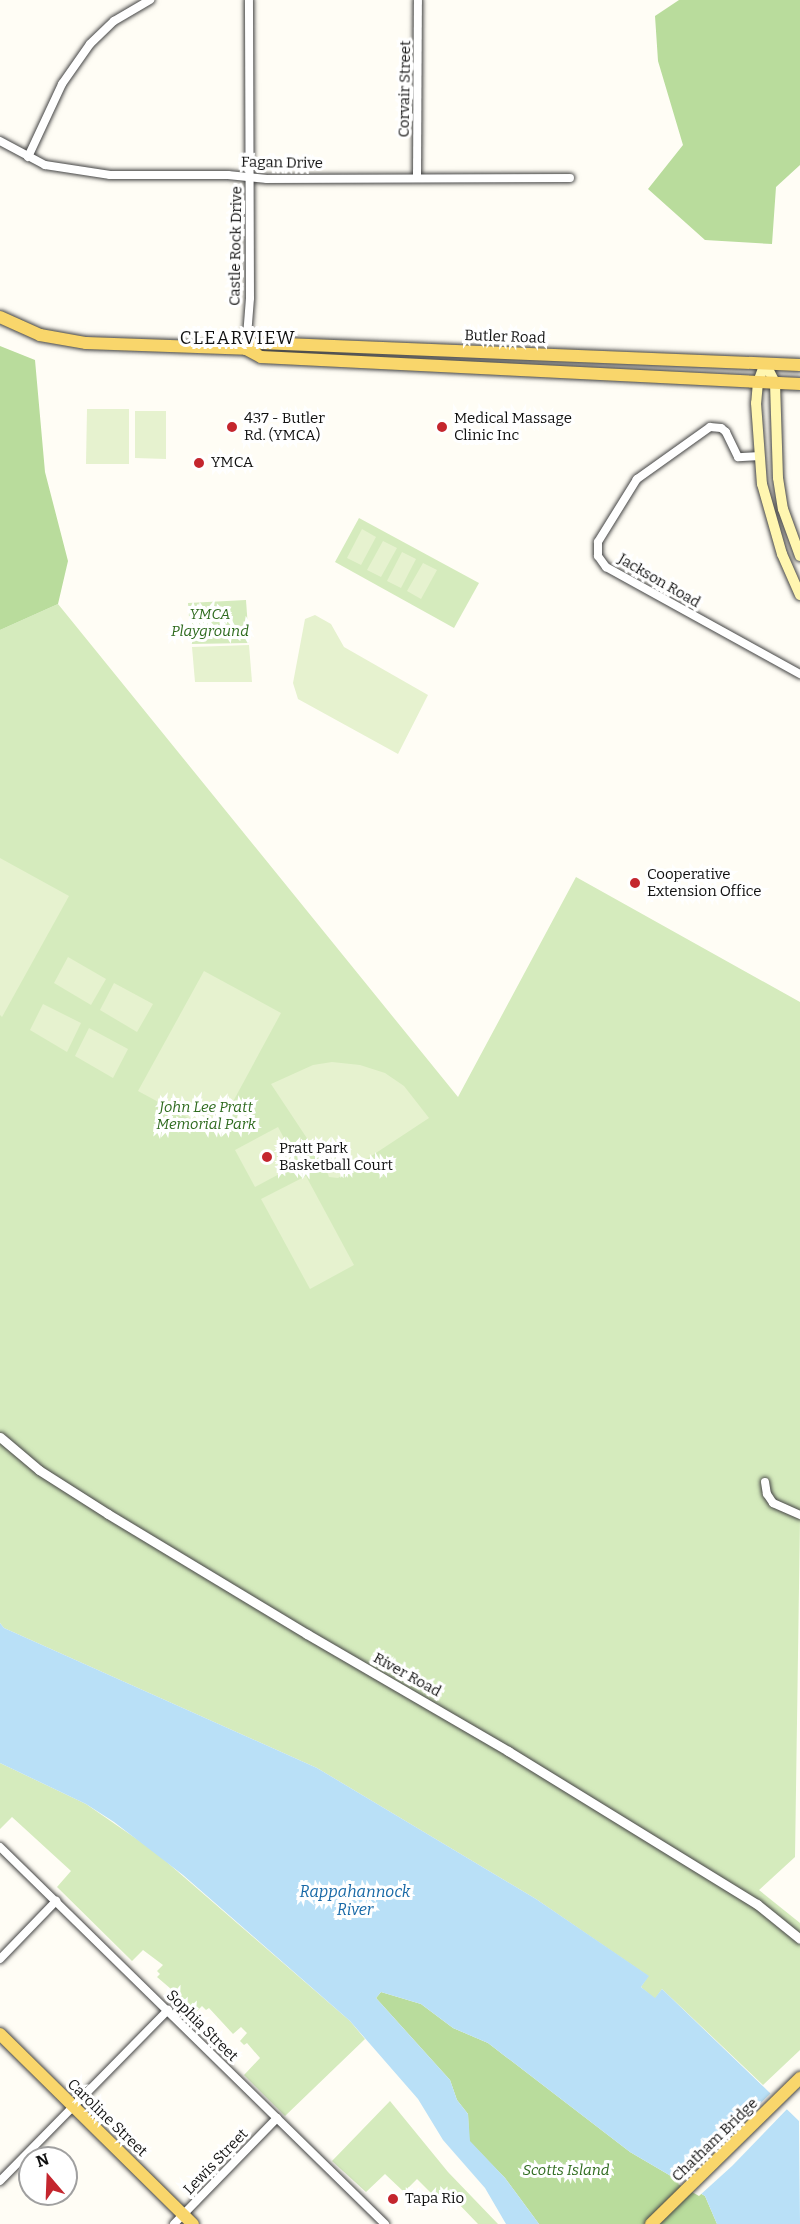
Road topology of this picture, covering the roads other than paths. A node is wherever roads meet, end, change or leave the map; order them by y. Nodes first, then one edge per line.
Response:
1 (150, 0) edge
2 (249, 0) edge
3 (418, 0) edge
4 (0, 141) edge
5 (28, 158) junction
6 (250, 177) junction
7 (417, 178) junction
8 (570, 178) dead end
9 (0, 317) edge
10 (246, 349) junction
11 (765, 363) junction
12 (800, 365) edge
13 (758, 382) junction
14 (775, 383) junction
15 (800, 384) edge
16 (760, 456) junction
17 (783, 509) junction
18 (800, 530) edge
19 (800, 556) edge
20 (800, 595) edge
21 (800, 674) edge
22 (0, 1437) edge
23 (765, 1482) dead end
24 (800, 1515) edge
25 (0, 1847) edge
26 (56, 1901) junction
27 (800, 1939) edge
28 (0, 1959) edge
29 (168, 2010) junction
30 (0, 2034) edge
31 (800, 2078) edge
32 (73, 2106) junction
33 (277, 2118) junction
34 (0, 2181) edge
35 (184, 2215) junction
36 (174, 2224) edge
37 (193, 2224) edge
38 (385, 2224) edge
39 (651, 2224) edge

1 - 5 street
2 - 6 street, Castle Rock Drive
3 - 7 street, Corvair Street
4 - 5 street, Fagan Drive
5 - 6 street, Fagan Drive
6 - 7 street, Fagan Drive
6 - 10 street, Castle Rock Drive
7 - 8 street, Fagan Drive
9 - 10 main road, Butler Road
10 - 11 main road, Butler Road
10 - 13 main road, Butler Road
11 - 12 main road, Butler Road
11 - 13 main road
11 - 14 main road
13 - 14 main road, Butler Road
13 - 16 main road
14 - 15 main road, Butler Road
14 - 17 main road
16 - 20 main road
16 - 21 street, Jackson Road
17 - 18 main road
17 - 19 main road
22 - 27 street, River Road
23 - 24 street
25 - 26 street, Sophia Street
26 - 28 street
26 - 29 street, Sophia Street
29 - 32 street
29 - 33 street, Sophia Street
30 - 32 main road, Caroline Street
31 - 39 main road, Chatham Bridge
32 - 34 street
32 - 35 main road, Caroline Street
33 - 35 street, Lewis Street
33 - 38 street, Sophia Street
35 - 36 street, Lewis Street
35 - 37 main road, Caroline Street

